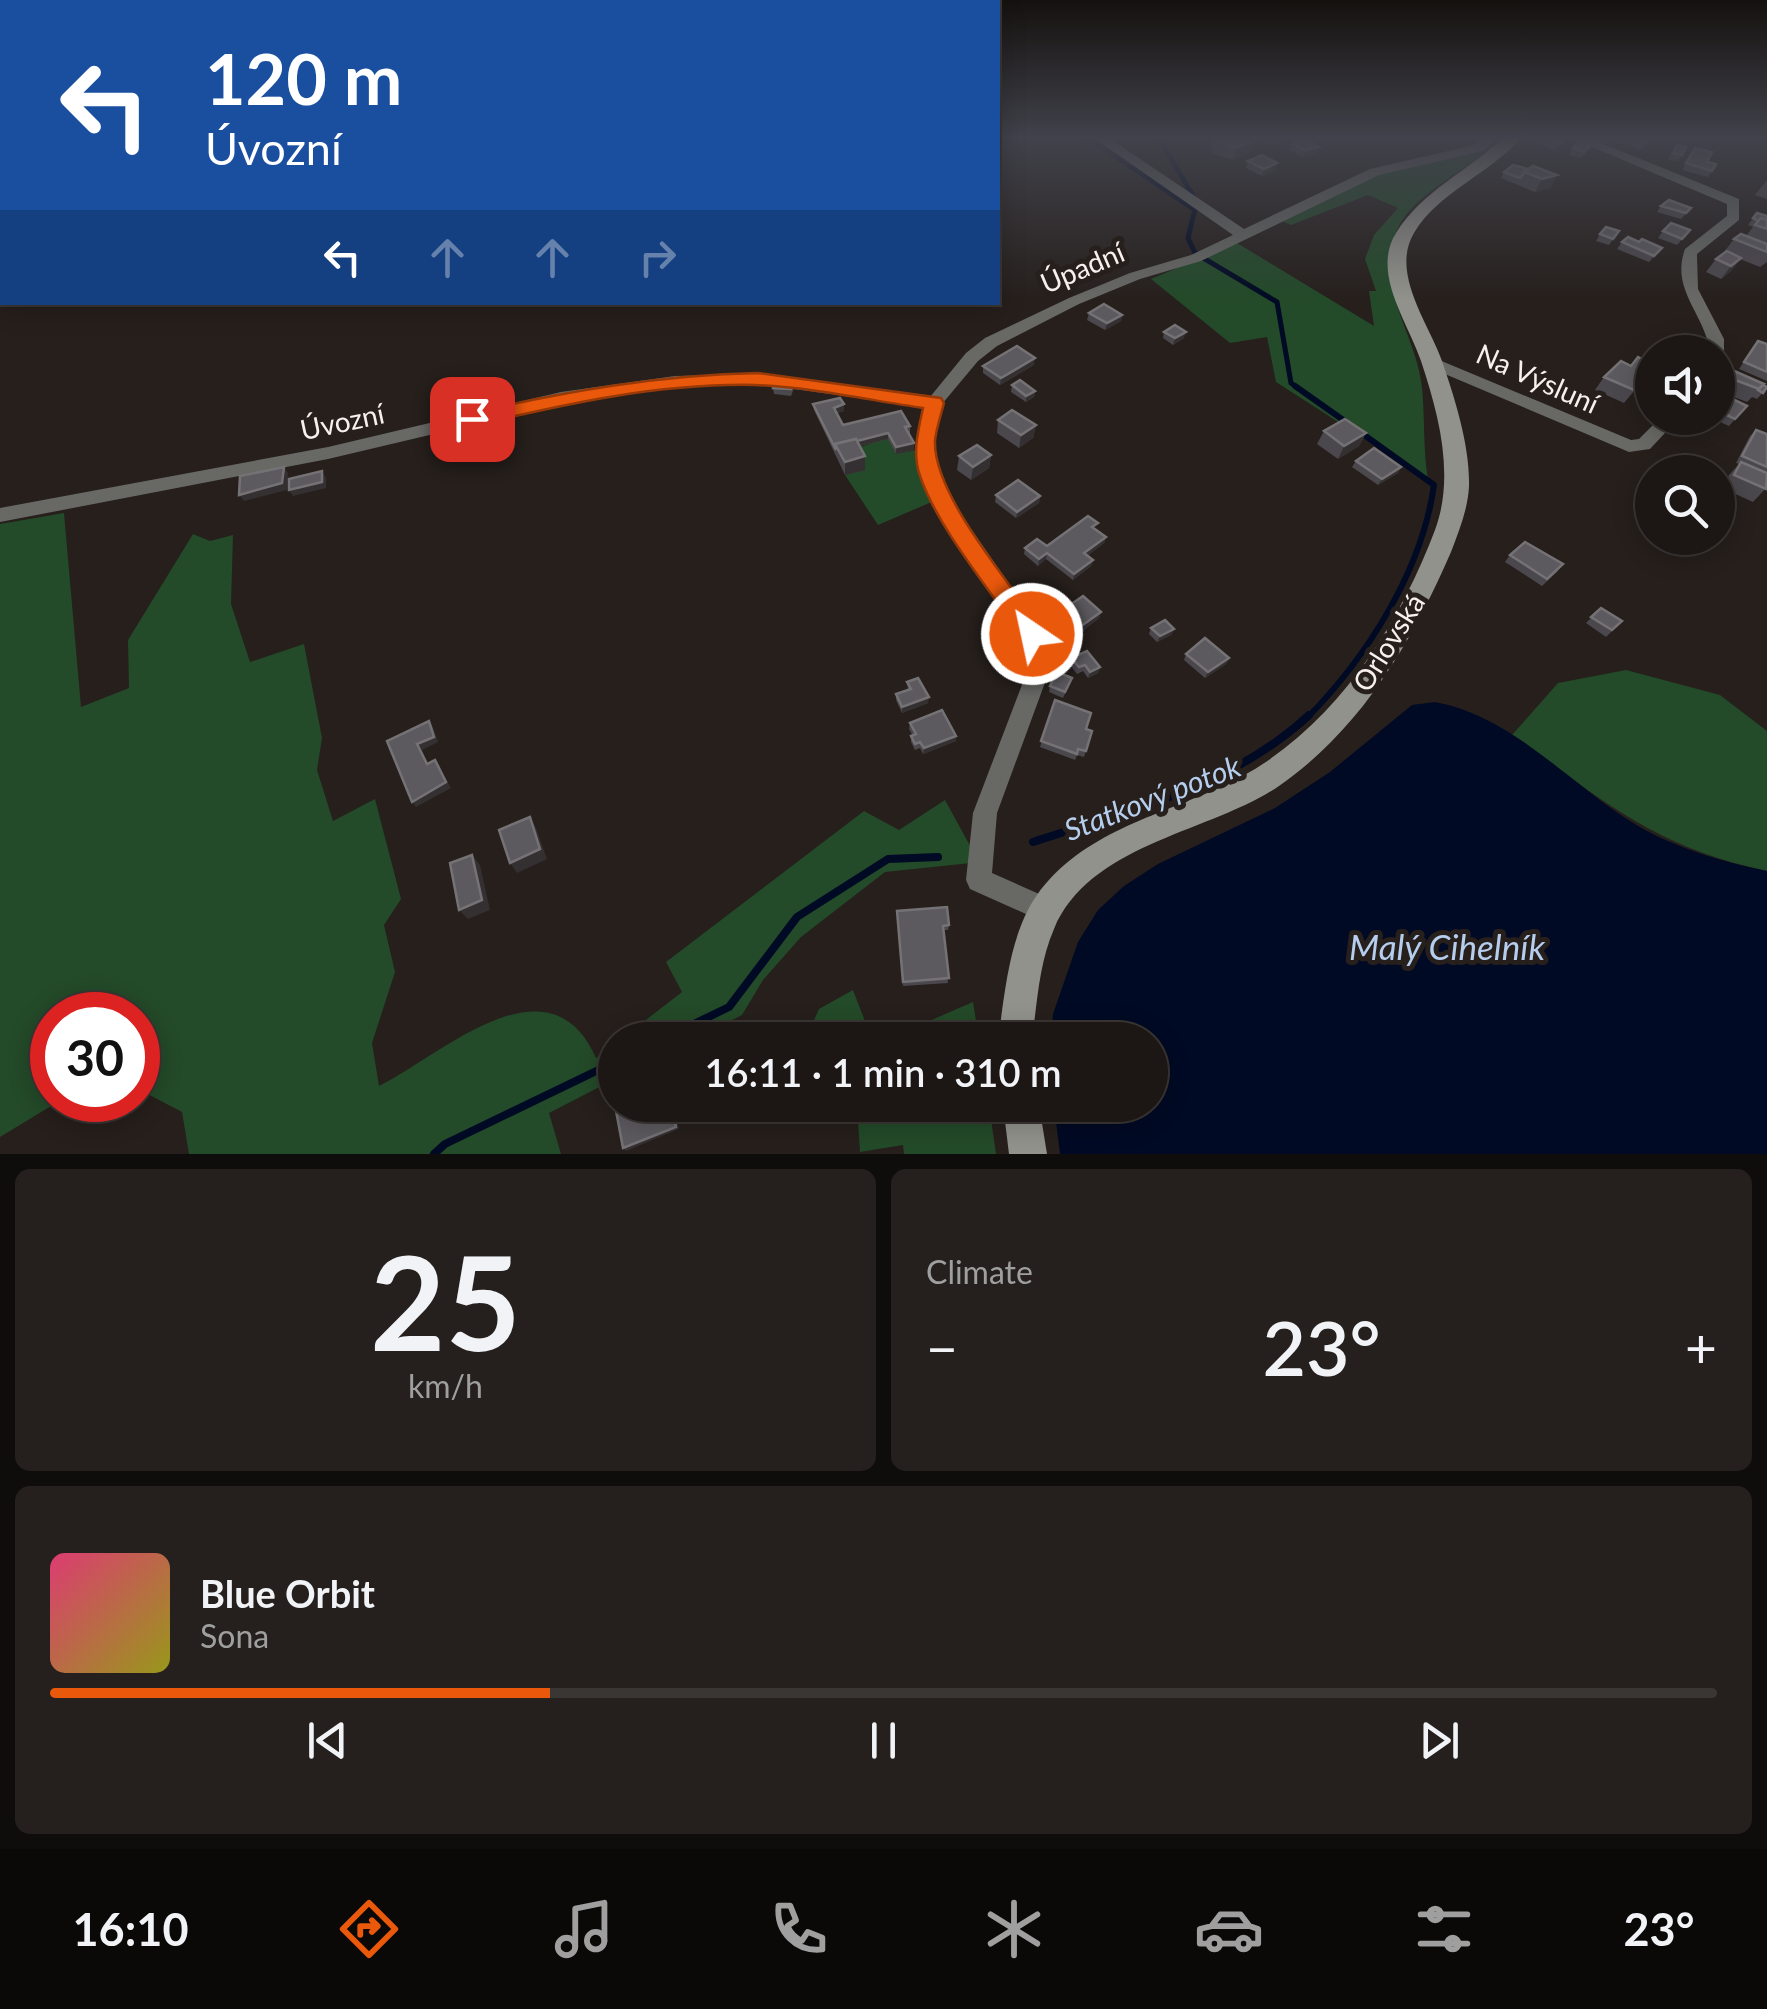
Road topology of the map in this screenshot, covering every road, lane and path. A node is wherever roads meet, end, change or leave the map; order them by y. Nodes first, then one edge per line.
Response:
1 (1180, 192) edge
2 (1333, 192) edge
3 (1448, 192) edge
4 (1709, 192) edge
5 (1243, 234) junction
6 (1715, 335) edge
7 (1432, 362) junction
8 (934, 403) junction
9 (1654, 435) edge
10 (0, 515) edge
11 (1046, 910) junction
12 (1018, 1022) edge
13 (1023, 1122) edge
14 (1028, 1154) edge

1 - 5 street
2 - 5 street, Úpadní
3 - 7 main road, Orlovská
4 - 6 street
5 - 8 street, Úpadní
7 - 9 street, Na Výsluní
7 - 11 main road, Orlovská
8 - 10 street, Úvozní
8 - 11 street
11 - 12 main road, Orlovská
13 - 14 main road

